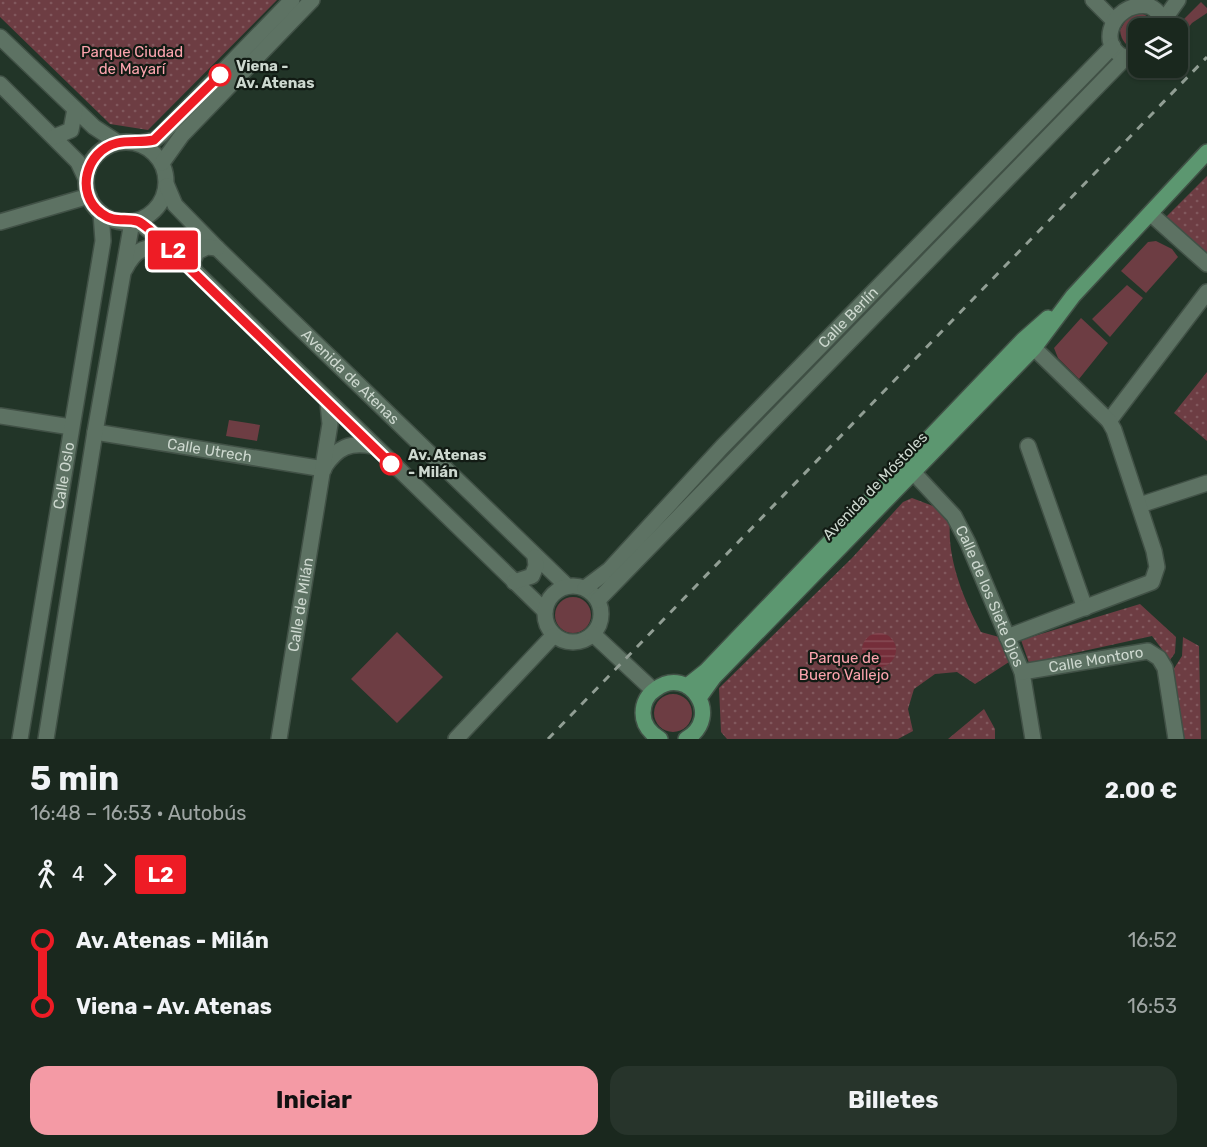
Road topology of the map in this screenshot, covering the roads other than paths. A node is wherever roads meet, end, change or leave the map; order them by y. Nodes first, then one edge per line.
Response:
1 (292, 0) edge
2 (312, 0) edge
3 (1093, 0) edge
4 (1178, 0) edge
5 (1152, 2) edge
6 (1119, 4) edge
7 (1161, 18) edge
8 (1169, 18) edge
9 (1112, 19) junction
10 (0, 37) edge
11 (1113, 46) junction
12 (1128, 55) edge
13 (1128, 62) edge
14 (0, 84) edge
15 (75, 109) junction
16 (54, 137) junction
17 (117, 142) junction
18 (139, 143) junction
19 (1207, 152) edge
20 (162, 163) junction
21 (86, 179) junction
22 (167, 186) junction
23 (89, 196) junction
24 (100, 213) junction
25 (1151, 214) junction
26 (134, 221) junction
27 (0, 222) edge
28 (170, 247) junction
29 (217, 248) junction
30 (1207, 264) edge
31 (194, 271) junction
32 (123, 274) junction
33 (1207, 292) edge
34 (1073, 296) junction
35 (1034, 348) junction
36 (328, 404) junction
37 (0, 416) edge
38 (1109, 421) junction
39 (71, 427) junction
40 (95, 432) junction
41 (372, 446) junction
42 (1028, 446) dead end
43 (324, 469) junction
44 (913, 472) junction
45 (1207, 483) edge
46 (1140, 505) junction
47 (535, 557) junction
48 (514, 582) junction
49 (567, 586) junction
50 (585, 588) junction
51 (598, 600) junction
52 (1085, 608) junction
53 (544, 611) junction
54 (593, 634) junction
55 (553, 636) junction
56 (1007, 638) junction
57 (1022, 672) junction
58 (687, 686) junction
59 (653, 690) junction
60 (699, 698) junction
61 (653, 737) edge
62 (696, 737) edge
63 (20, 739) edge
64 (46, 739) edge
65 (279, 739) edge
66 (456, 739) edge
67 (1033, 739) edge
68 (1176, 739) edge

1 - 18 street
2 - 20 street
3 - 9 street
4 - 8 street
5 - 6 street
5 - 7 street
6 - 9 street
9 - 11 street
10 - 15 street
11 - 12 street
11 - 50 street, Calle Berlín
13 - 51 street, Calle Berlín
14 - 16 street
15 - 16 street
15 - 17 street
16 - 21 street
17 - 18 street
17 - 21 street
18 - 20 street
19 - 25 main road, Avenida de Móstoles
20 - 22 street
21 - 23 street
22 - 26 street
22 - 29 street, Avenida de Atenas
23 - 24 street
23 - 27 street
24 - 26 street
24 - 39 street, Calle Oslo
25 - 30 street
25 - 34 main road, Avenida de Móstoles
26 - 28 street
26 - 32 street, Calle Oslo
28 - 31 street
28 - 32 street
29 - 31 street
29 - 47 street, Avenida de Atenas
31 - 36 street
32 - 40 street, Calle Oslo
33 - 38 street
34 - 35 main road, Avenida de Móstoles
34 - 58 main road, Avenida de Móstoles
35 - 38 street
35 - 44 main road, Avenida de Móstoles
36 - 41 street
36 - 43 street, Calle de Milán
37 - 39 street
38 - 46 street
39 - 63 street, Calle Oslo
40 - 43 street, Calle Utrech
40 - 64 street, Calle Oslo
41 - 43 street
41 - 48 street
42 - 52 street
43 - 65 street, Calle de Milán
44 - 56 street, Calle de los Siete Ojos
44 - 60 main road, Avenida de Móstoles
45 - 46 street
46 - 52 street
47 - 48 street
47 - 49 street, Avenida de Atenas
48 - 53 street
49 - 50 street
49 - 53 street
50 - 51 street
51 - 54 street
52 - 56 street
53 - 55 street
54 - 55 street
54 - 59 street
55 - 66 street
56 - 57 street, Calle de los Siete Ojos
57 - 67 street, Calle de los Siete Ojos
57 - 68 street, Calle Montoro
58 - 59 main road
58 - 60 main road
59 - 61 main road
60 - 62 main road

